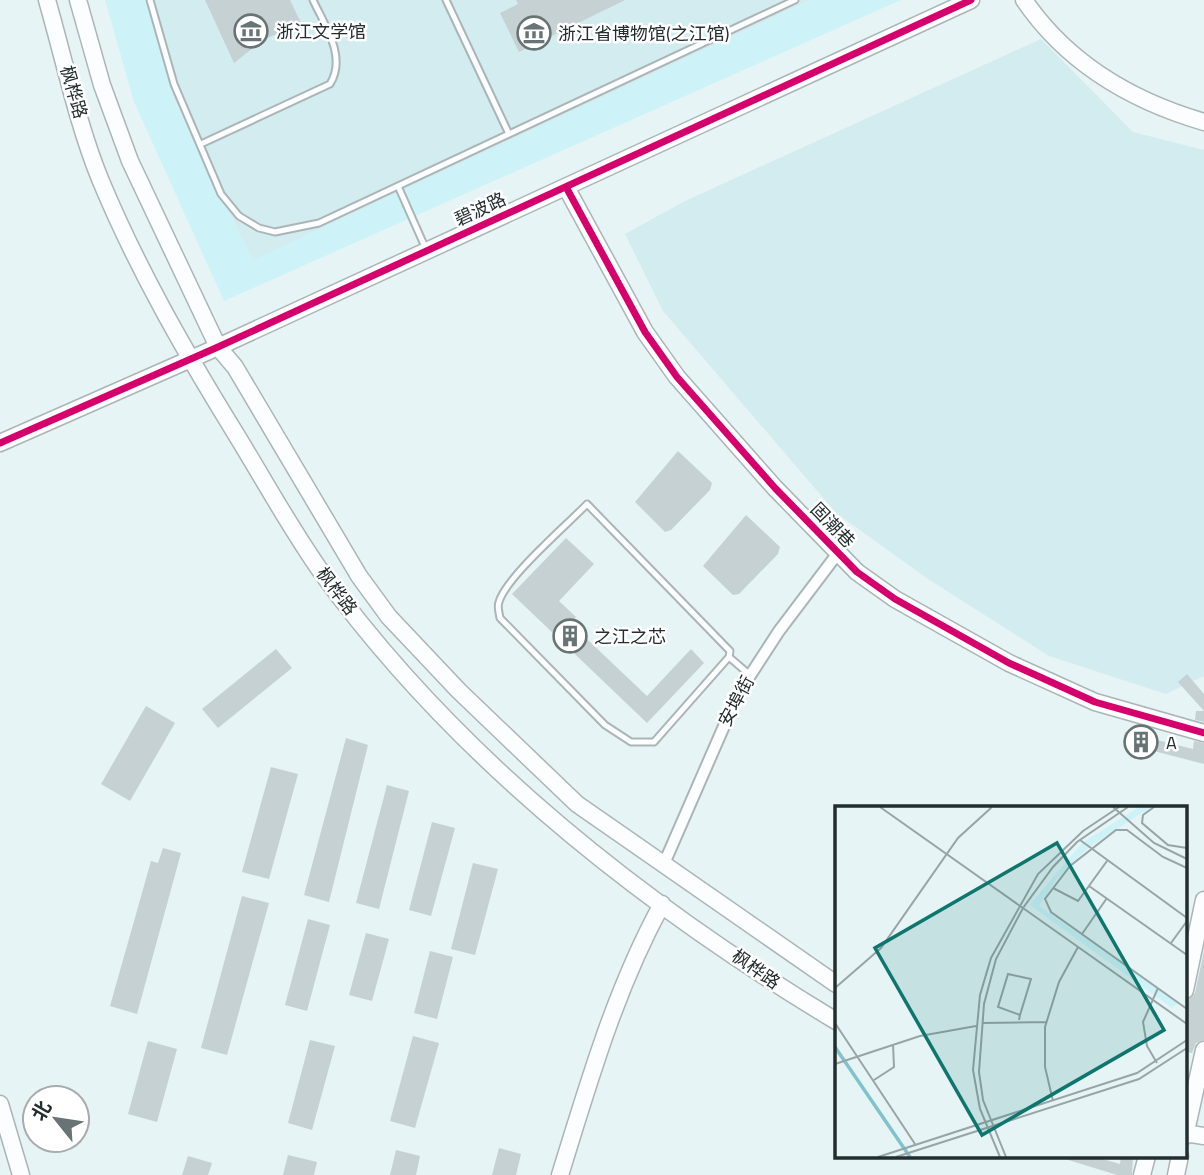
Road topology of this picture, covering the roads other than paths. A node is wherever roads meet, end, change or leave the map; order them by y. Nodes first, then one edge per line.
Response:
1 (47, 0) edge
2 (78, 0) edge
3 (150, 0) edge
4 (313, 0) edge
5 (446, 0) edge
6 (795, 0) edge
7 (971, 0) edge
8 (1024, 0) edge
9 (1204, 122) edge
10 (509, 134) junction
11 (201, 144) junction
12 (398, 186) junction
13 (566, 187) junction
14 (426, 251) junction
15 (218, 347) junction
16 (188, 358) junction
17 (0, 443) edge
18 (838, 553) junction
19 (729, 657) junction
20 (750, 675) junction
21 (1204, 733) edge
22 (663, 866) junction
23 (1204, 900) edge
24 (662, 904) junction
25 (835, 983) edge
26 (1186, 985) edge
27 (835, 1020) edge
28 (1204, 1050) edge
29 (0, 1104) edge
30 (1193, 1108) edge
31 (1186, 1131) edge
32 (1186, 1134) edge
33 (1204, 1136) edge
34 (1146, 1158) edge
35 (1179, 1158) edge
36 (21, 1175) edge
37 (559, 1175) edge
38 (1142, 1175) edge
39 (1175, 1175) edge

1 - 16 main road, 枫桦路
2 - 15 main road, 枫桦路
3 - 11 lane
4 - 11 lane
5 - 10 lane
6 - 10 lane
7 - 13 main road, 碧波路
8 - 9 main road
10 - 12 lane
11 - 12 lane
12 - 14 lane
13 - 14 main road, 碧波路
13 - 18 main road, 固潮巷
14 - 15 main road, 碧波路
15 - 16 main road, 碧波路
15 - 22 main road, 枫桦路
16 - 17 main road, 碧波路
16 - 24 main road, 枫桦路
18 - 20 street, 安埠街
18 - 21 main road, 固潮巷
19 - 19 lane
19 - 20 lane
20 - 22 street, 安埠街
22 - 25 main road, 枫桦路
23 - 26 main road
24 - 27 main road, 枫桦路
24 - 37 main road
28 - 30 main road
29 - 36 main road
30 - 31 main road
32 - 33 main road
34 - 38 main road
35 - 39 main road

